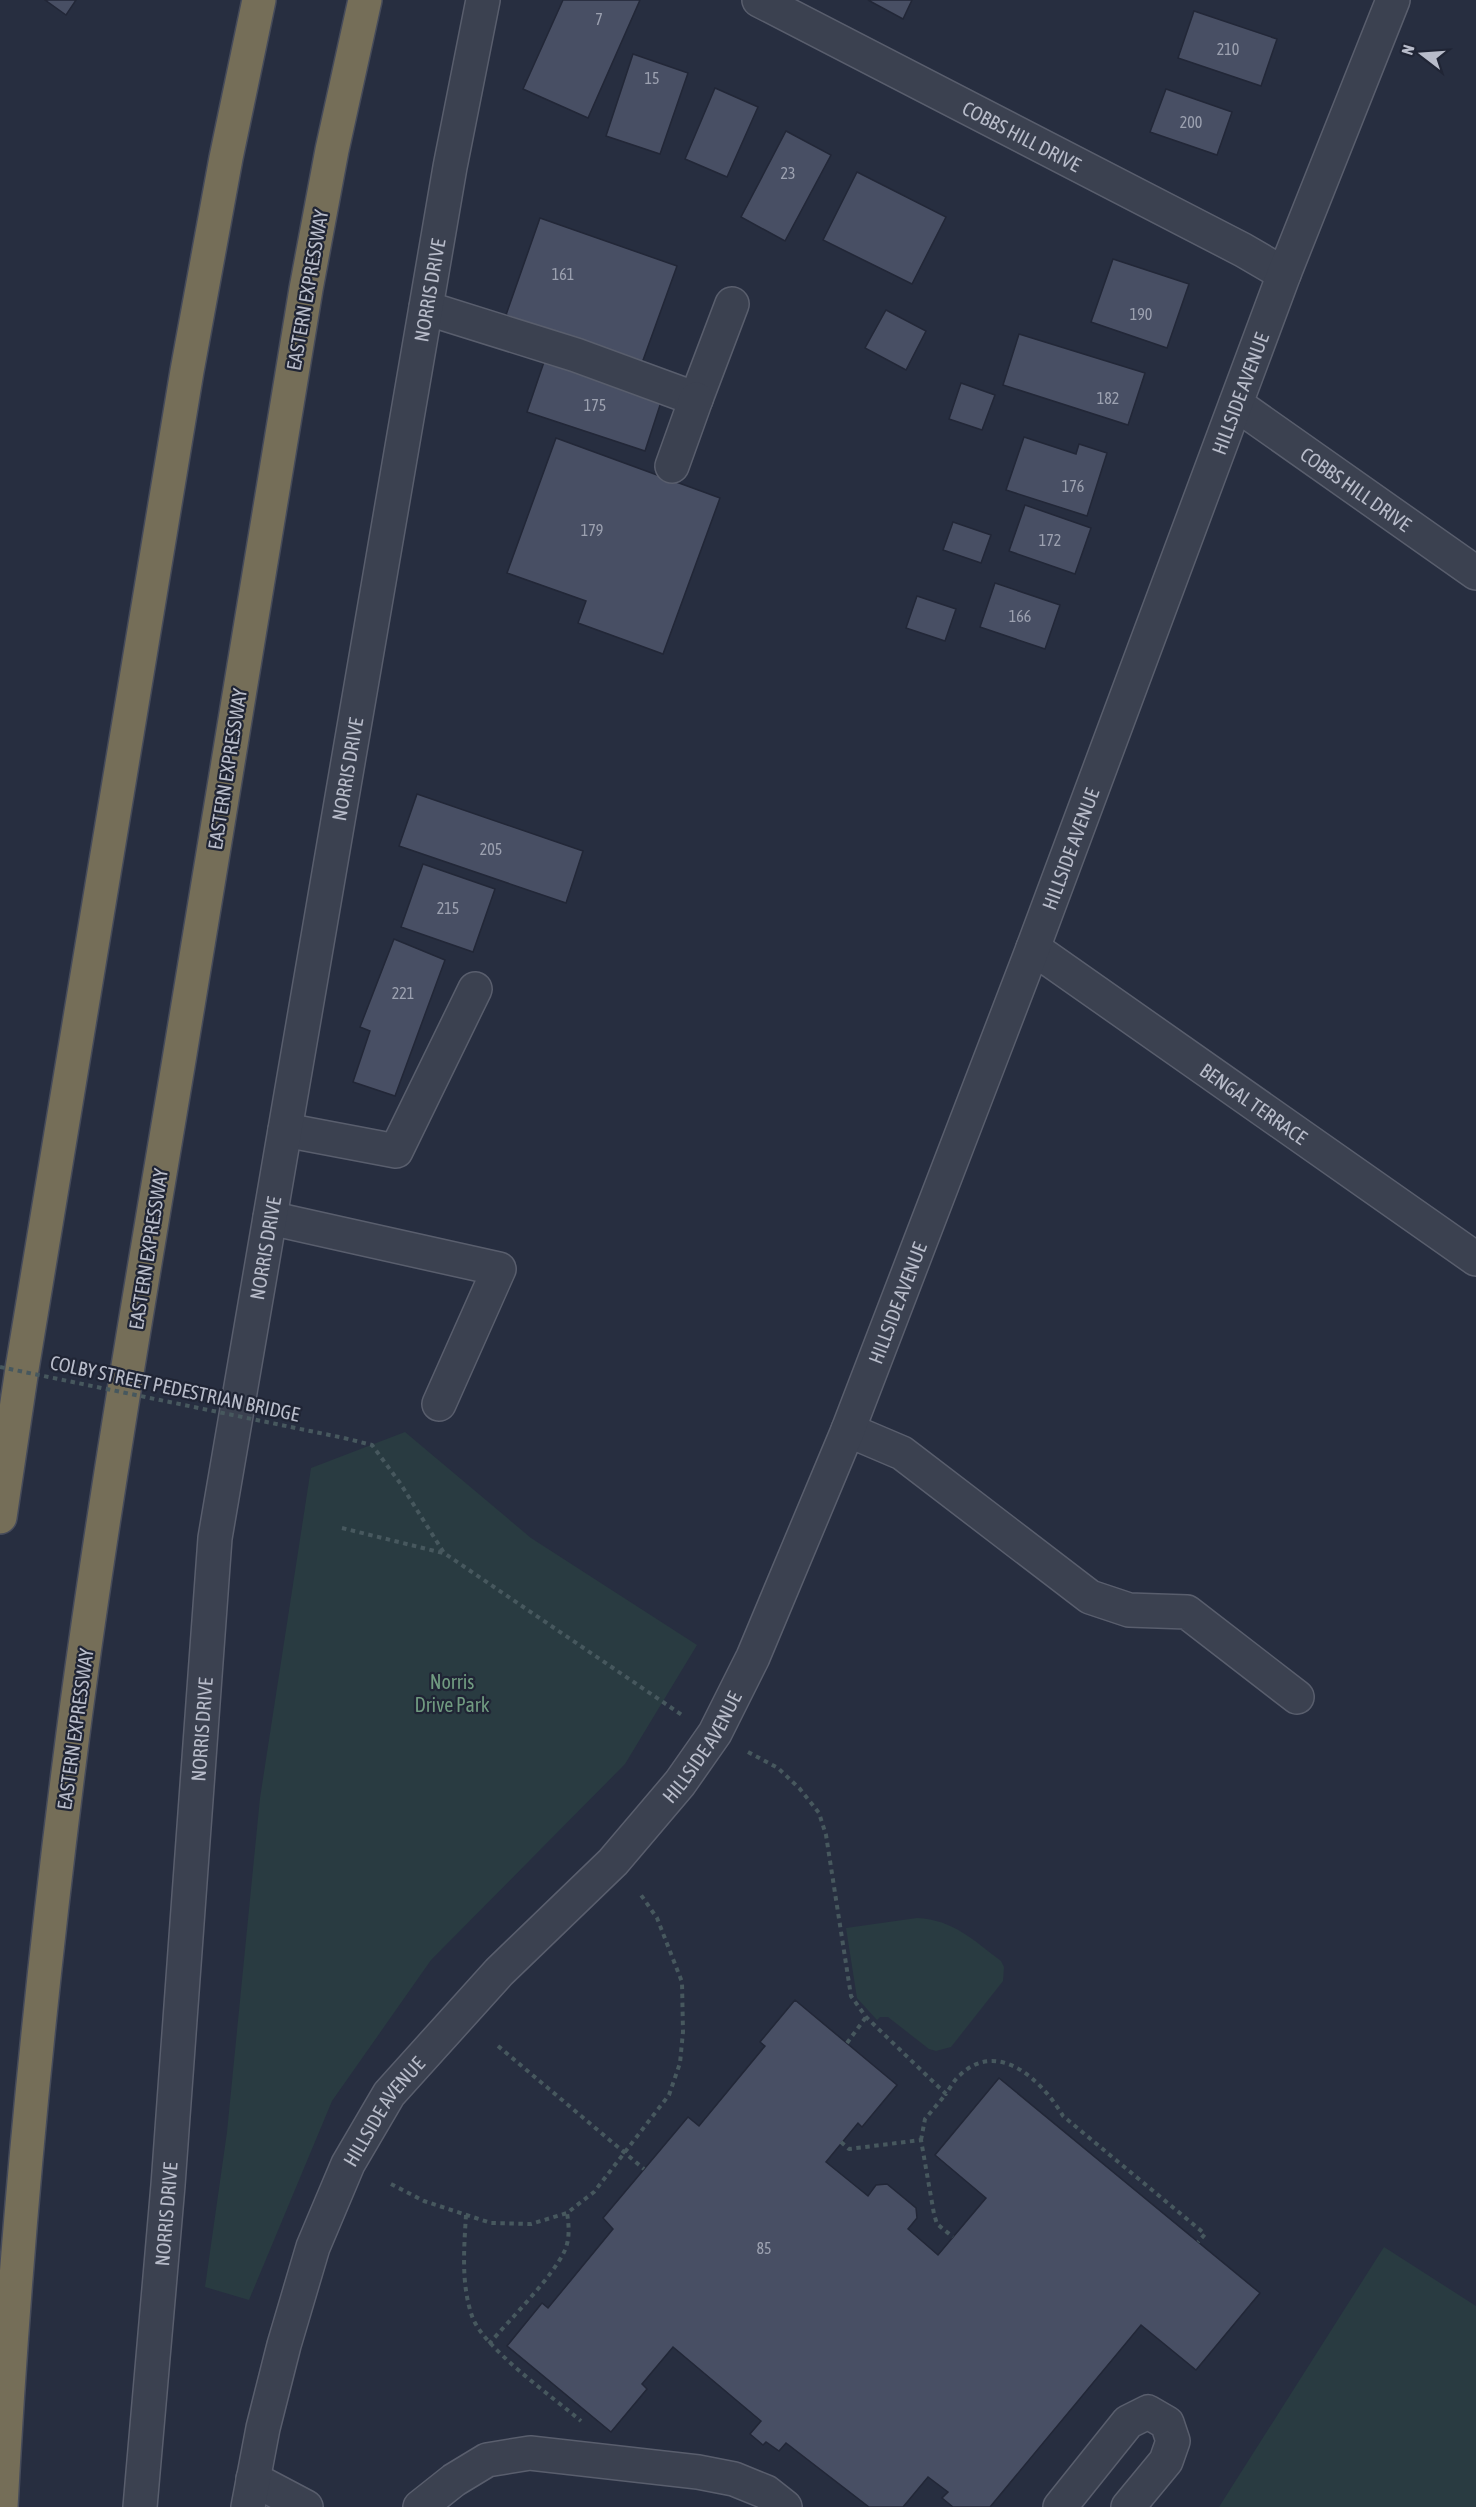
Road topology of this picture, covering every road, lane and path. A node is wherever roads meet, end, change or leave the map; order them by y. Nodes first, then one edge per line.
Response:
1 (259, 0) edge
2 (365, 0) edge
3 (483, 0) edge
4 (759, 0) edge
5 (1393, 0) edge
6 (1284, 274) junction
7 (732, 304) dead end
8 (426, 308) junction
9 (696, 399) junction
10 (1236, 404) junction
11 (672, 466) dead end
12 (1476, 573) edge
13 (1033, 948) junction
14 (475, 989) dead end
15 (285, 1131) junction
16 (270, 1218) junction
17 (1476, 1259) edge
18 (0, 1367) edge
19 (439, 1404) dead end
20 (848, 1430) junction
21 (0, 1517) edge
22 (342, 1528) dead end
23 (444, 1553) junction
24 (1298, 1697) dead end
25 (674, 1710) dead end
26 (758, 1757) dead end
27 (641, 1896) dead end
28 (866, 2018) junction
29 (847, 2043) dead end
30 (498, 2046) dead end
31 (946, 2094) junction
32 (921, 2140) junction
33 (841, 2142) dead end
34 (625, 2153) junction
35 (644, 2169) dead end
36 (391, 2184) dead end
37 (567, 2213) junction
38 (466, 2216) junction
39 (953, 2237) dead end
40 (1198, 2242) dead end
41 (489, 2344) junction
42 (589, 2428) dead end
43 (250, 2493) edge
44 (1, 2507) edge
45 (140, 2507) edge
46 (306, 2507) edge
47 (420, 2507) edge
48 (785, 2507) edge
49 (1060, 2507) edge
50 (1128, 2507) edge

1 - 21 highway
2 - 44 highway, EASTERN EXPRESSWAY
3 - 8 street, NORRIS DRIVE
4 - 6 street, COBBS HILL DRIVE
5 - 6 street, HILLSIDE AVENUE
6 - 10 street, HILLSIDE AVENUE
7 - 9 street
8 - 9 street
8 - 15 street, NORRIS DRIVE
9 - 11 street
10 - 12 street, COBBS HILL DRIVE
10 - 13 street, HILLSIDE AVENUE
13 - 17 street, BENGAL TERRACE
13 - 20 street, HILLSIDE AVENUE
14 - 15 street
15 - 16 street, NORRIS DRIVE
16 - 19 street
16 - 45 street, NORRIS DRIVE
18 - 23 path, COLBY STREET PEDESTRIAN BRIDGE, bridge
20 - 24 street
20 - 43 street, HILLSIDE AVENUE
22 - 23 path
23 - 25 path
26 - 28 path
27 - 34 path
28 - 29 path
28 - 31 path
30 - 34 path
31 - 32 path
31 - 40 path
32 - 33 path
32 - 39 path
34 - 35 path
34 - 37 path
36 - 38 path
37 - 38 path
37 - 41 path
38 - 41 path
41 - 42 path
43 - 46 street
47 - 48 street
49 - 50 street

